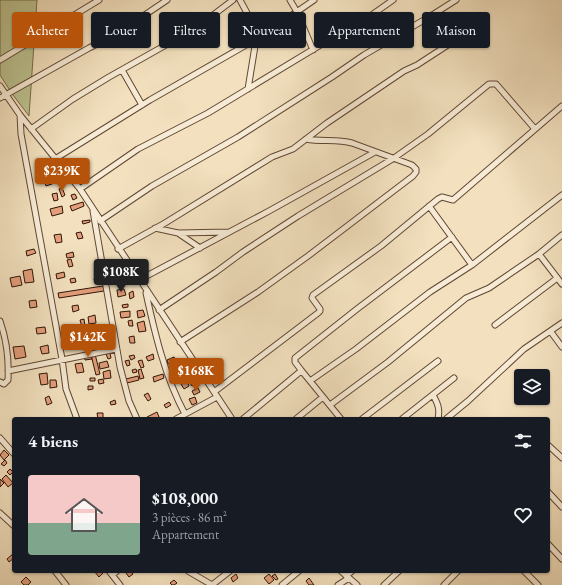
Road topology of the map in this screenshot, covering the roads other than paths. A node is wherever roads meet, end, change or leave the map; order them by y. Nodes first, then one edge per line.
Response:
1 (99, 0) edge
2 (167, 0) edge
3 (233, 0) edge
4 (240, 0) edge
5 (290, 0) edge
6 (314, 0) edge
7 (393, 0) edge
8 (456, 0) edge
9 (246, 12) edge
10 (298, 12) joint
11 (306, 34) edge
12 (241, 48) edge
13 (256, 48) edge
14 (443, 48) edge
15 (312, 50) junction
16 (0, 60) edge
17 (122, 70) junction
18 (0, 86) edge
19 (248, 89) junction
20 (5, 94) junction
21 (0, 98) edge
22 (142, 106) junction
23 (562, 106) edge
24 (20, 115) junction
25 (31, 129) junction
26 (535, 129) junction
27 (306, 139) junction
28 (375, 152) junction
29 (394, 158) junction
30 (55, 159) junction
31 (80, 189) junction
32 (562, 195) edge
33 (429, 206) junction
34 (93, 208) junction
35 (100, 221) junction
36 (155, 228) junction
37 (230, 232) junction
38 (178, 233) junction
39 (562, 235) edge
40 (452, 237) junction
41 (118, 248) junction
42 (200, 248) junction
43 (538, 254) junction
44 (472, 265) junction
45 (556, 279) junction
46 (139, 280) junction
47 (562, 284) edge
48 (146, 290) junction
49 (159, 310) junction
50 (0, 321) edge
51 (562, 323) edge
52 (495, 325) dead end
53 (551, 332) junction
54 (180, 342) junction
55 (562, 347) edge
56 (116, 349) junction
57 (62, 359) junction
58 (438, 361) dead end
59 (301, 370) junction
60 (8, 371) junction
61 (454, 378) dead end
62 (310, 381) junction
63 (0, 382) edge
64 (214, 392) junction
65 (433, 395) junction
66 (217, 397) junction
67 (323, 397) junction
68 (330, 405) junction
69 (185, 414) junction
70 (76, 417) edge
71 (136, 417) edge
72 (180, 417) edge
73 (231, 417) edge
74 (245, 417) edge
75 (298, 417) edge
76 (339, 417) edge
77 (365, 417) edge
78 (405, 417) edge
79 (438, 417) edge
80 (448, 417) edge
81 (0, 438) edge
82 (550, 446) edge
83 (12, 452) edge
84 (561, 454) edge
85 (550, 494) edge
86 (562, 508) edge
87 (0, 513) edge
88 (12, 524) edge
89 (550, 546) edge
90 (562, 559) edge
91 (57, 573) edge
92 (111, 573) edge
93 (191, 573) edge
94 (227, 573) edge
95 (297, 573) edge
96 (343, 573) edge
97 (351, 573) edge
98 (397, 573) edge
99 (456, 573) edge
100 (526, 573) edge
101 (348, 577) junction
102 (66, 585) edge
103 (120, 585) edge
104 (212, 585) edge
105 (282, 585) edge
106 (338, 585) edge
107 (358, 585) edge
108 (384, 585) edge
109 (444, 585) edge
110 (538, 585) edge

1 - 16 street
2 - 20 street
3 - 17 street
4 - 9 street
5 - 10 street
6 - 10 street
7 - 15 street
8 - 35 street
11 - 15 street
12 - 22 street
13 - 19 street
14 - 27 street
15 - 19 street
17 - 22 street
17 - 25 street
18 - 20 street
19 - 31 street
20 - 21 street
20 - 24 street
22 - 30 street
23 - 26 street
24 - 25 street
24 - 57 street
25 - 30 street
26 - 29 street
26 - 33 street
27 - 28 street
27 - 36 street
28 - 29 street
28 - 37 street
29 - 49 street
29 - 54 street
30 - 31 street
31 - 34 street
32 - 44 street
33 - 40 street
33 - 64 street
34 - 35 street
34 - 56 street
35 - 41 street
36 - 38 street
36 - 41 street
37 - 38 street
37 - 42 street
38 - 42 street
39 - 43 street
40 - 44 street
40 - 59 street
41 - 46 street
42 - 46 street
43 - 45 street
43 - 68 street
44 - 62 street
45 - 47 street
45 - 52 street
46 - 48 street
48 - 49 street
48 - 69 street
49 - 54 street
50 - 60 street
51 - 53 street
53 - 55 street
53 - 80 street
54 - 64 street
56 - 57 street
56 - 71 street
57 - 60 street
57 - 70 street
58 - 77 street
59 - 62 street
59 - 74 street
60 - 63 street
61 - 65 street
62 - 67 street
64 - 66 street
65 - 78 street
65 - 79 street
66 - 69 street
66 - 73 street
67 - 68 street
67 - 75 street
68 - 76 street
69 - 72 street
81 - 83 street
82 - 84 street
85 - 86 street
87 - 88 street
89 - 90 street
91 - 102 street
92 - 103 street
93 - 104 street
94 - 104 street
95 - 105 street
96 - 101 street
97 - 101 street
98 - 108 street
99 - 109 street
100 - 110 street
101 - 106 street
101 - 107 street

